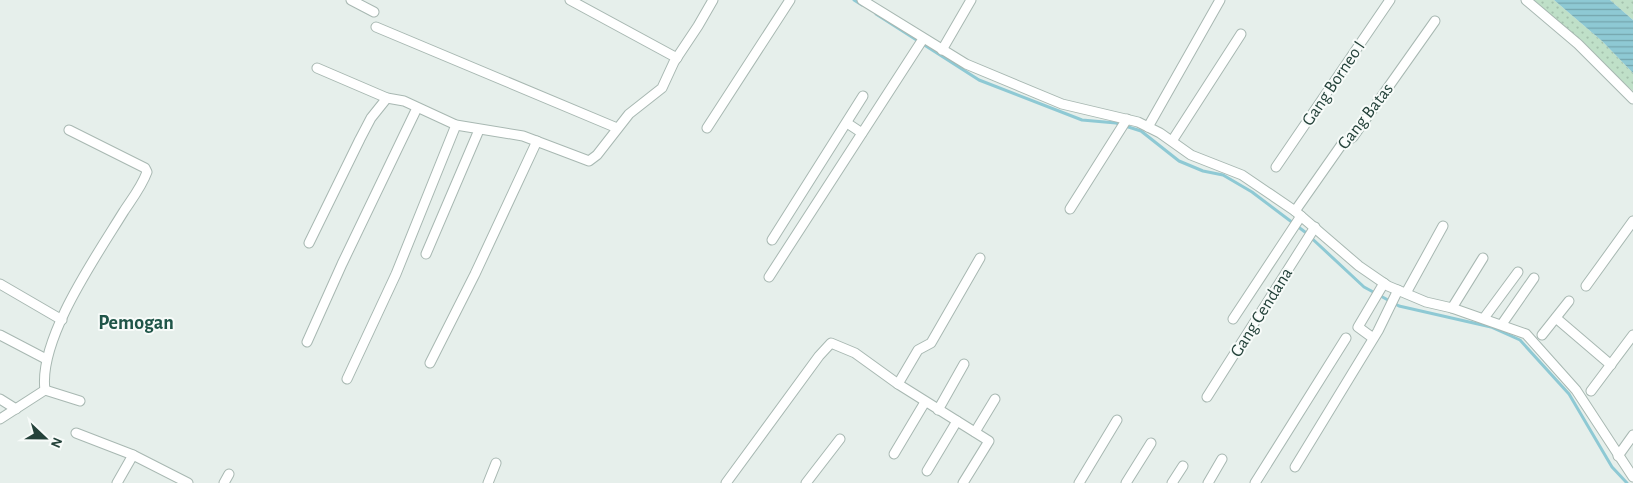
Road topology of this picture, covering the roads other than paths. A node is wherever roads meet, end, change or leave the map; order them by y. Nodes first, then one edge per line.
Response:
1 (351, 0) edge
2 (570, 0) edge
3 (713, 0) edge
4 (790, 0) edge
5 (862, 0) edge
6 (971, 0) edge
7 (1220, 0) edge
8 (1390, 0) edge
9 (1526, 0) edge
10 (374, 12) dead end
11 (1435, 21) dead end
12 (376, 27) dead end
13 (1241, 34) dead end
14 (922, 41) junction
15 (942, 50) junction
16 (677, 58) junction
17 (317, 68) dead end
18 (863, 96) dead end
19 (386, 98) junction
20 (1633, 98) edge
21 (417, 108) junction
22 (1125, 122) junction
23 (846, 123) junction
24 (456, 125) junction
25 (1148, 127) junction
26 (617, 128) junction
27 (707, 128) dead end
28 (69, 130) dead end
29 (479, 130) junction
30 (862, 133) junction
31 (537, 141) junction
32 (1172, 141) junction
33 (1276, 167) dead end
34 (1070, 209) dead end
35 (1297, 218) junction
36 (1633, 221) edge
37 (1443, 226) dead end
38 (1311, 233) junction
39 (772, 240) dead end
40 (309, 243) dead end
41 (426, 254) dead end
42 (980, 258) dead end
43 (1483, 258) dead end
44 (1518, 272) dead end
45 (769, 277) dead end
46 (1534, 278) dead end
47 (0, 284) edge
48 (1383, 285) junction
49 (1586, 286) dead end
50 (1400, 292) junction
51 (1570, 301) dead end
52 (1452, 308) junction
53 (1484, 318) junction
54 (1556, 318) junction
55 (1233, 319) dead end
56 (62, 320) junction
57 (1502, 324) junction
58 (0, 335) edge
59 (1542, 335) dead end
60 (1633, 335) edge
61 (1346, 338) dead end
62 (1373, 338) junction
63 (308, 342) dead end
64 (46, 359) junction
65 (430, 363) dead end
66 (964, 364) dead end
67 (1611, 365) junction
68 (347, 379) dead end
69 (898, 384) junction
70 (45, 390) junction
71 (1591, 391) dead end
72 (1207, 397) dead end
73 (0, 399) edge
74 (995, 399) dead end
75 (80, 401) dead end
76 (925, 402) junction
77 (16, 408) junction
78 (938, 410) junction
79 (0, 419) edge
80 (1116, 420) dead end
81 (957, 421) junction
82 (975, 432) junction
83 (76, 433) dead end
84 (1633, 435) edge
85 (840, 439) dead end
86 (1151, 443) dead end
87 (894, 454) dead end
88 (132, 455) junction
89 (1618, 456) junction
90 (1222, 458) dead end
91 (496, 463) dead end
92 (1183, 466) dead end
93 (1295, 467) dead end
94 (927, 471) dead end
95 (229, 474) dead end
96 (1633, 477) edge
97 (117, 483) edge
98 (188, 483) edge
99 (224, 483) edge
100 (488, 483) edge
101 (726, 483) edge
102 (806, 483) edge
103 (963, 483) edge
104 (1079, 483) edge
105 (1126, 483) edge
106 (1172, 483) edge
107 (1208, 483) edge
108 (1255, 483) edge

1 - 10 street
2 - 16 street
3 - 16 street
4 - 27 street
5 - 14 street
6 - 15 street
7 - 25 street
8 - 33 street, Gang Borneo I
9 - 20 street
11 - 35 street, Gang Batas
12 - 26 street
13 - 32 street
14 - 15 street
14 - 30 street
15 - 22 street
16 - 26 street
17 - 19 street
18 - 23 street
19 - 21 street
19 - 40 street
21 - 24 street
21 - 63 street
22 - 25 street
22 - 34 street
23 - 30 street
23 - 39 street
24 - 29 street
24 - 68 street
25 - 32 street
26 - 31 street
28 - 56 street
29 - 31 street
29 - 41 street
30 - 45 street
31 - 65 street
32 - 35 street
35 - 38 street
35 - 55 street, Gang Batas
36 - 49 street
37 - 50 street
38 - 48 street
38 - 72 street, Gang Cendana
42 - 69 street
43 - 52 street
44 - 53 street
46 - 57 street
47 - 56 street
48 - 50 street
48 - 62 street
50 - 52 street
50 - 62 street
51 - 54 street
52 - 53 street
53 - 57 street
54 - 59 street
54 - 67 street
56 - 64 street
57 - 89 street
58 - 64 street
60 - 67 street
61 - 108 street
62 - 93 street
64 - 70 street
66 - 78 street
67 - 71 street
69 - 76 street
69 - 101 street
70 - 75 street
70 - 77 street
73 - 77 street
74 - 82 street
76 - 78 street
76 - 87 street
77 - 79 street
78 - 81 street
80 - 104 street
81 - 82 street
81 - 94 street
82 - 103 street
83 - 88 street
84 - 89 street
85 - 102 street
86 - 105 street
88 - 97 street
88 - 98 street
89 - 96 street
90 - 107 street
91 - 100 street
92 - 106 street
95 - 99 street

